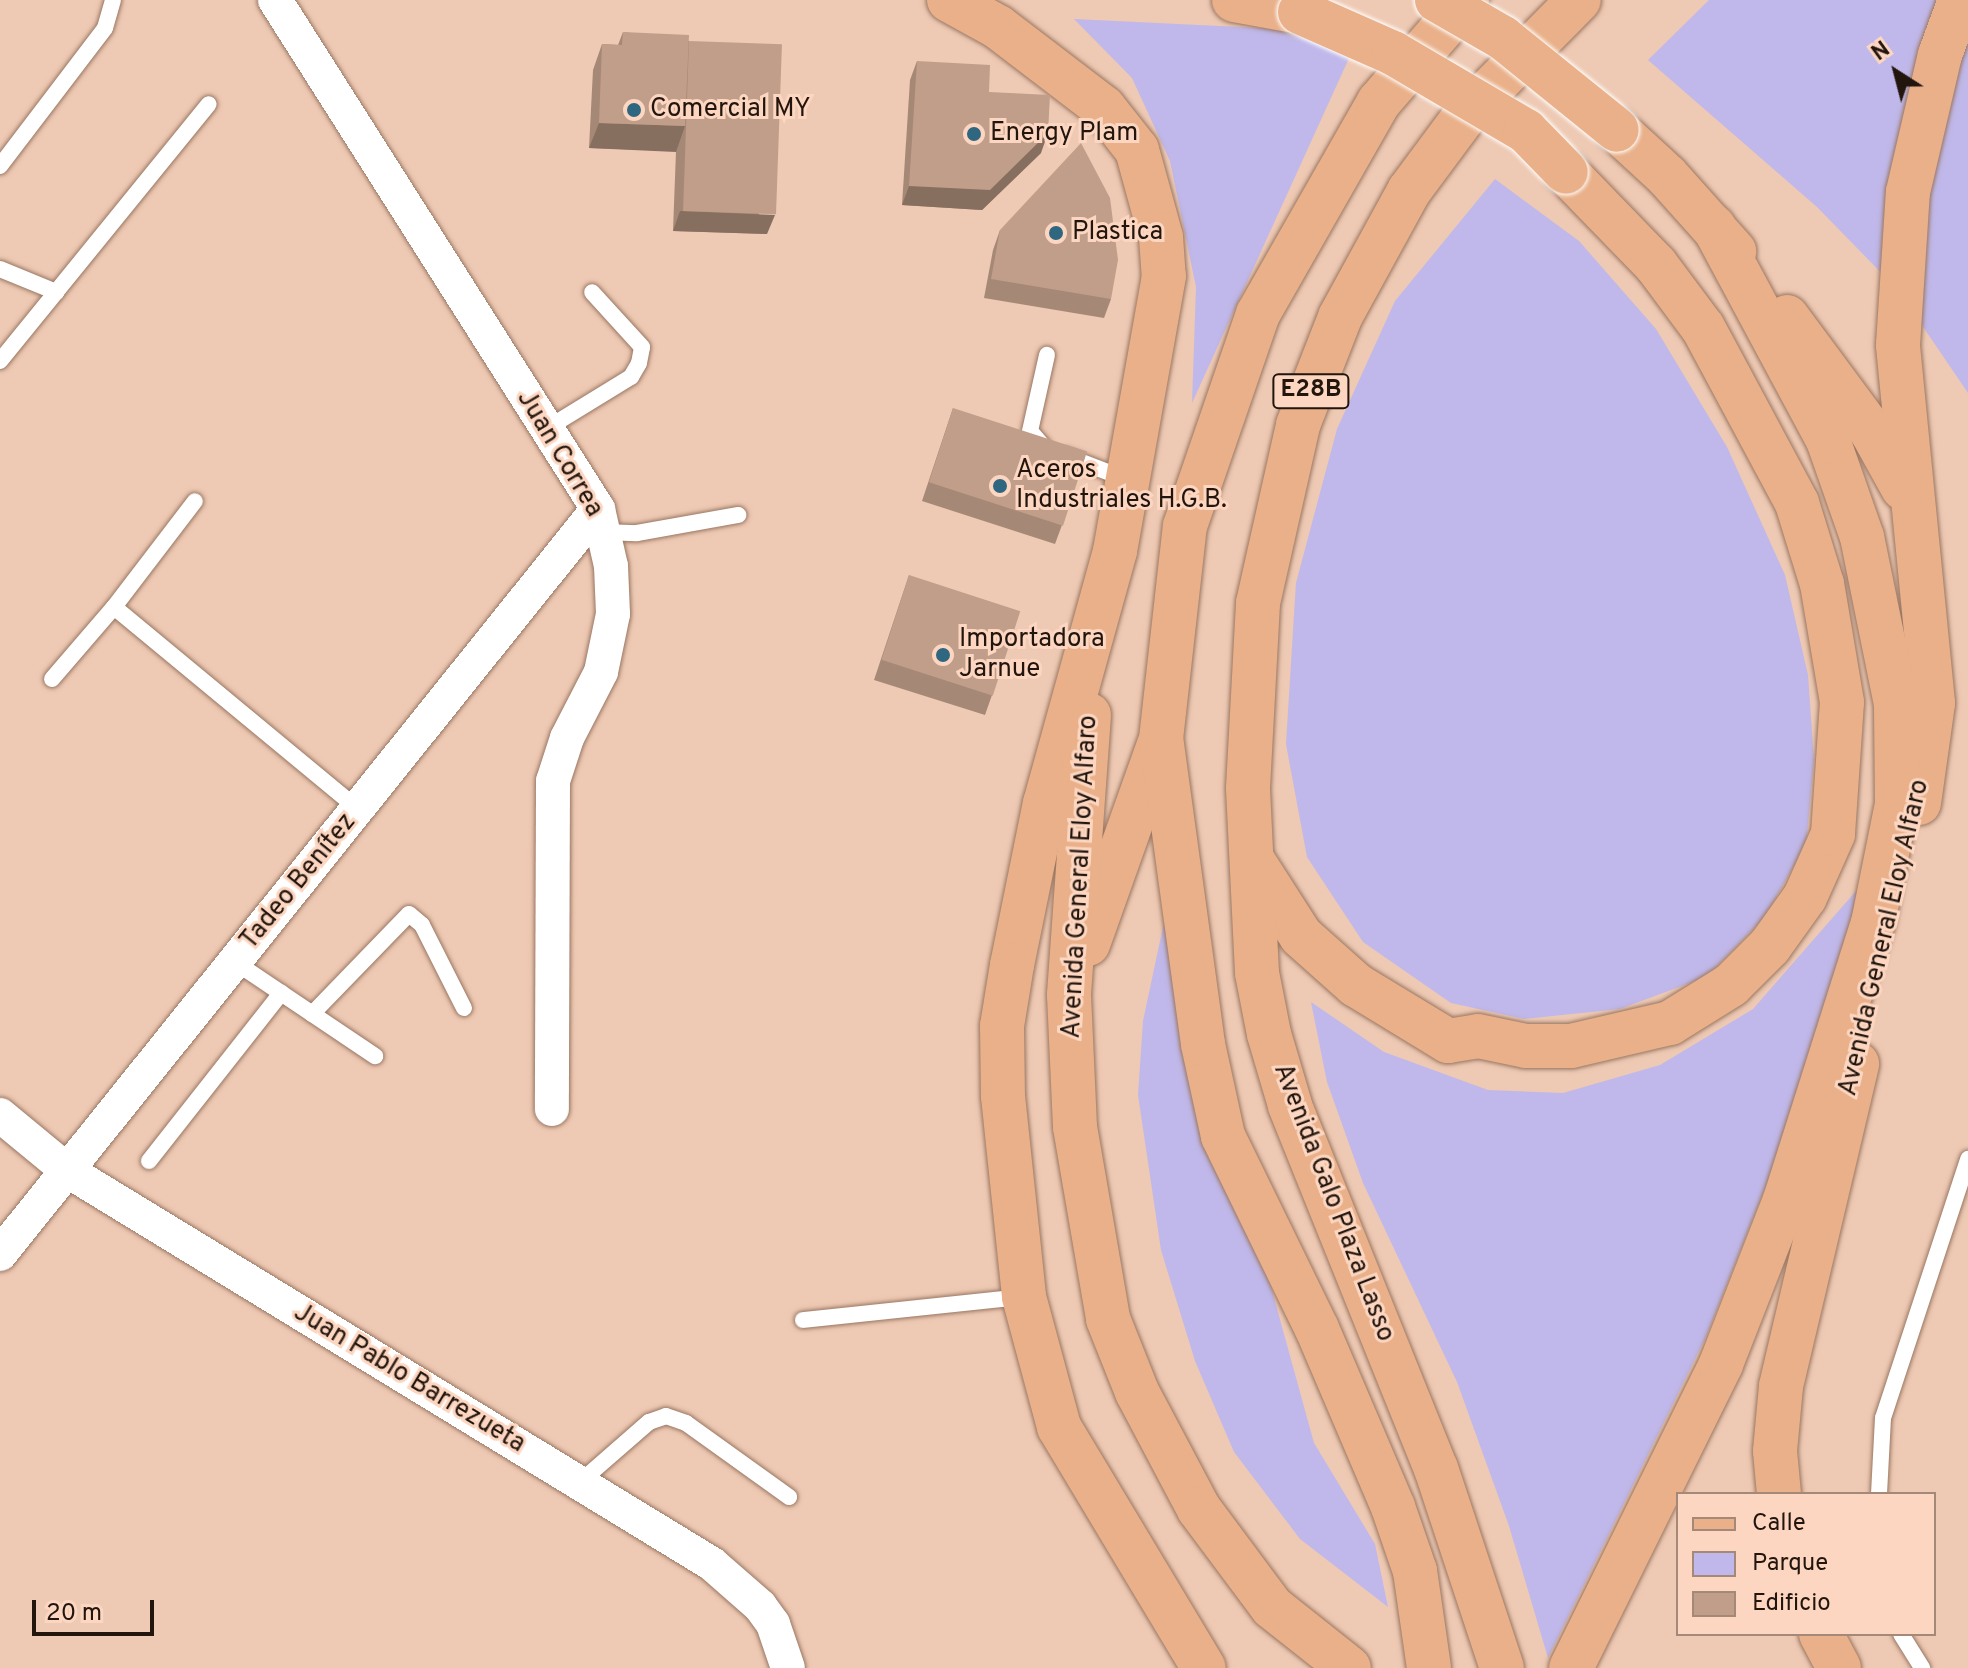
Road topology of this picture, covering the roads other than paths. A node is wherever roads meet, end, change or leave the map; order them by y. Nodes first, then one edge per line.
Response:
1 (113, 0) edge
2 (275, 0) edge
3 (949, 0) edge
4 (1234, 0) edge
5 (1437, 0) edge
6 (1467, 0) edge
7 (1579, 0) edge
8 (1960, 0) edge
9 (209, 104) dead end
10 (0, 166) edge
11 (1714, 227) junction
12 (0, 269) edge
13 (56, 292) junction
14 (592, 292) dead end
15 (1047, 355) dead end
16 (0, 361) edge
17 (546, 429) junction
18 (1128, 480) junction
19 (1910, 500) junction
20 (195, 501) dead end
21 (738, 515) dead end
22 (600, 521) junction
23 (114, 607) junction
24 (1096, 624) junction
25 (52, 679) dead end
26 (1161, 739) junction
27 (358, 809) junction
28 (1255, 864) junction
29 (235, 962) junction
30 (281, 993) junction
31 (1069, 995) junction
32 (464, 1008) dead end
33 (312, 1014) junction
34 (375, 1056) dead end
35 (552, 1109) dead end
36 (0, 1115) edge
37 (1968, 1159) edge
38 (149, 1161) dead end
39 (68, 1171) junction
40 (0, 1254) edge
41 (1024, 1297) junction
42 (803, 1320) dead end
43 (579, 1483) junction
44 (1779, 1492) edge
45 (1879, 1492) edge
46 (789, 1497) dead end
47 (1822, 1636) edge
48 (1902, 1636) edge
49 (788, 1668) edge
50 (1204, 1668) edge
51 (1349, 1668) edge
52 (1429, 1668) edge
53 (1502, 1668) edge
54 (1571, 1668) edge
55 (1839, 1668) edge
56 (1922, 1668) edge

1 - 10 lane
2 - 17 street, Juan Correa
3 - 18 main road
4 - 28 main road, bridge
5 - 11 main road, bridge
6 - 26 main road, E28B
7 - 28 main road, Avenida Galo Plaza Lasso / E28B
8 - 19 main road, Avenida General Eloy Alfaro
9 - 13 lane
11 - 19 main road
11 - 54 main road
12 - 13 lane
13 - 16 lane
14 - 17 lane
15 - 18 lane
17 - 22 street, Juan Correa
18 - 24 main road
19 - 44 main road, Avenida General Eloy Alfaro
20 - 23 lane
21 - 22 lane
22 - 27 street, Tadeo Benítez
22 - 35 street, Juan Correa
23 - 25 lane
23 - 27 lane
24 - 31 main road, Avenida General Eloy Alfaro
24 - 41 main road
26 - 31 main road
26 - 52 main road
27 - 29 street, Tadeo Benítez
28 - 53 main road, Avenida Galo Plaza Lasso
29 - 30 lane
29 - 39 street, Tadeo Benítez
30 - 33 lane
30 - 38 lane
31 - 51 main road, Avenida General Eloy Alfaro
32 - 33 lane
33 - 34 lane
36 - 39 street, Juan Pablo Barrezueta
37 - 45 lane
39 - 40 street, Tadeo Benítez
39 - 43 street, Juan Pablo Barrezueta
41 - 42 lane
41 - 50 main road
43 - 46 lane
43 - 49 street, Juan Pablo Barrezueta
47 - 55 main road
48 - 56 lane

